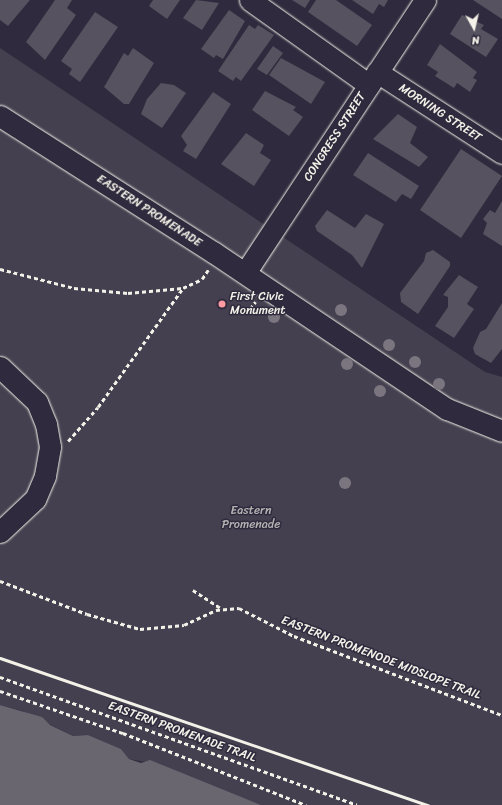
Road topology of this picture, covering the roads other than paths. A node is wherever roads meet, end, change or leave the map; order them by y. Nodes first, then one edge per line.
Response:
1 (250, 0) edge
2 (425, 0) edge
3 (373, 79) junction
4 (0, 116) edge
5 (502, 154) edge
6 (245, 273) junction
7 (0, 367) edge
8 (502, 431) edge
9 (0, 532) edge

1 - 3 street, MORNING STREET
2 - 3 street, CONGRESS STREET
3 - 5 street, MORNING STREET
3 - 6 street, CONGRESS STREET
4 - 6 street, EASTERN PROMENADE
6 - 8 street, EASTERN PROMENADE
7 - 9 street

